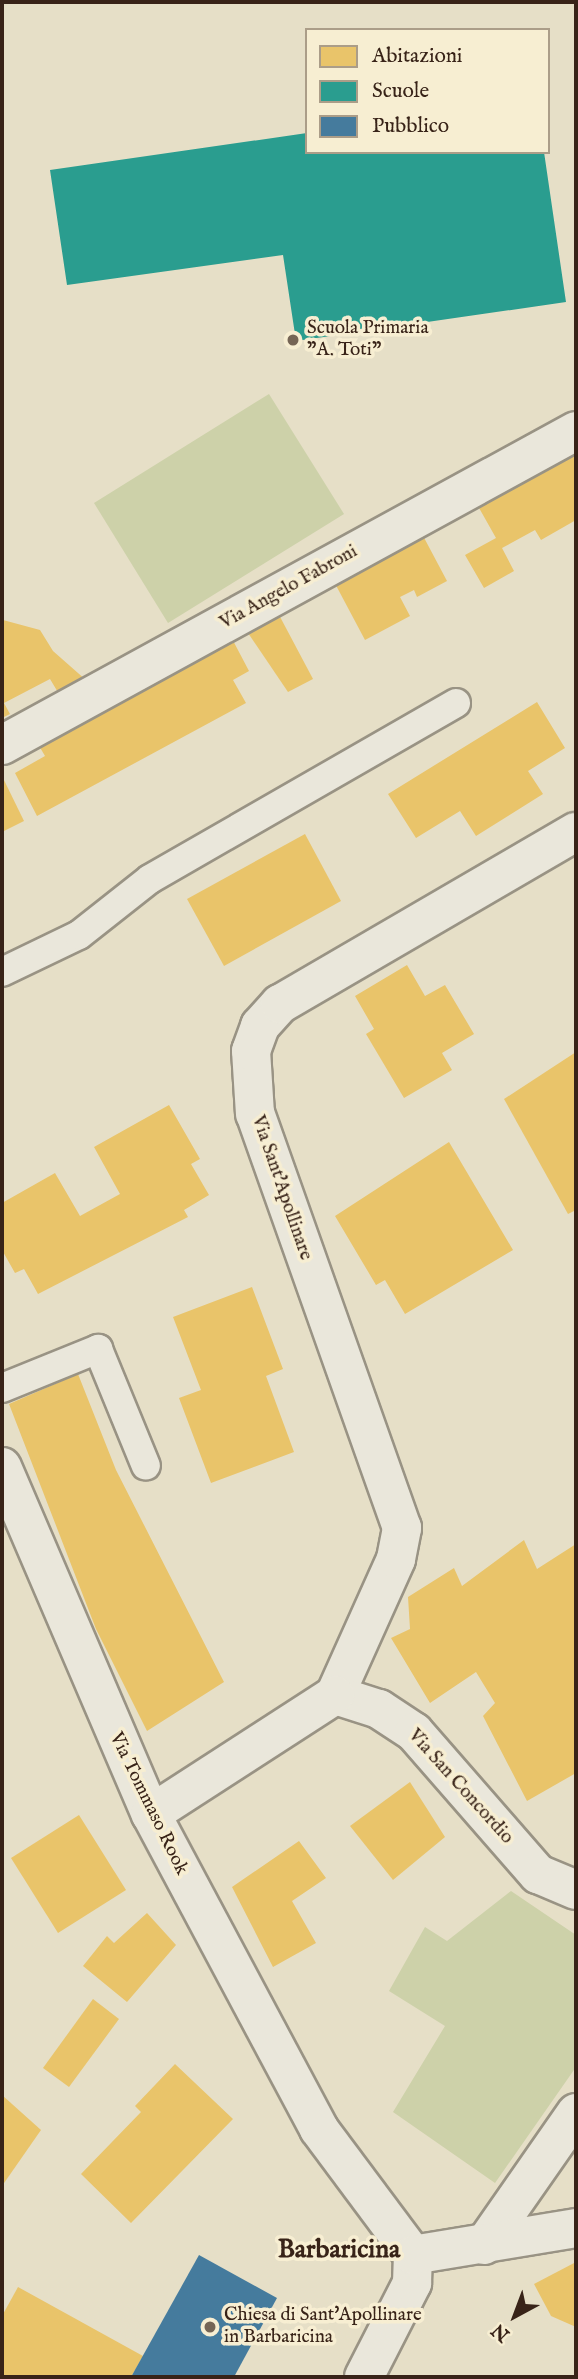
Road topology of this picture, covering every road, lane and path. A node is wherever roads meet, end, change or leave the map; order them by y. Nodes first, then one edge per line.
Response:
1 (576, 431) edge
2 (456, 703) dead end
3 (2, 746) edge
4 (576, 832) edge
5 (2, 972) edge
6 (2, 1388) edge
7 (146, 1466) dead end
8 (2, 1467) edge
9 (335, 1695) junction
10 (151, 1814) junction
11 (576, 1890) edge
12 (576, 2113) edge
13 (568, 2229) edge
14 (484, 2245) junction
15 (413, 2255) junction
16 (363, 2377) edge

1 - 3 street, Via Angelo Fabroni
2 - 5 lane
4 - 9 street, Via Sant'Apollinare
6 - 7 lane
8 - 10 street, Via Tommaso Rook
9 - 10 street
9 - 11 street, Via San Concordio
10 - 15 street, Via Tommaso Rook
12 - 14 street
13 - 14 street
14 - 15 street
15 - 16 street

